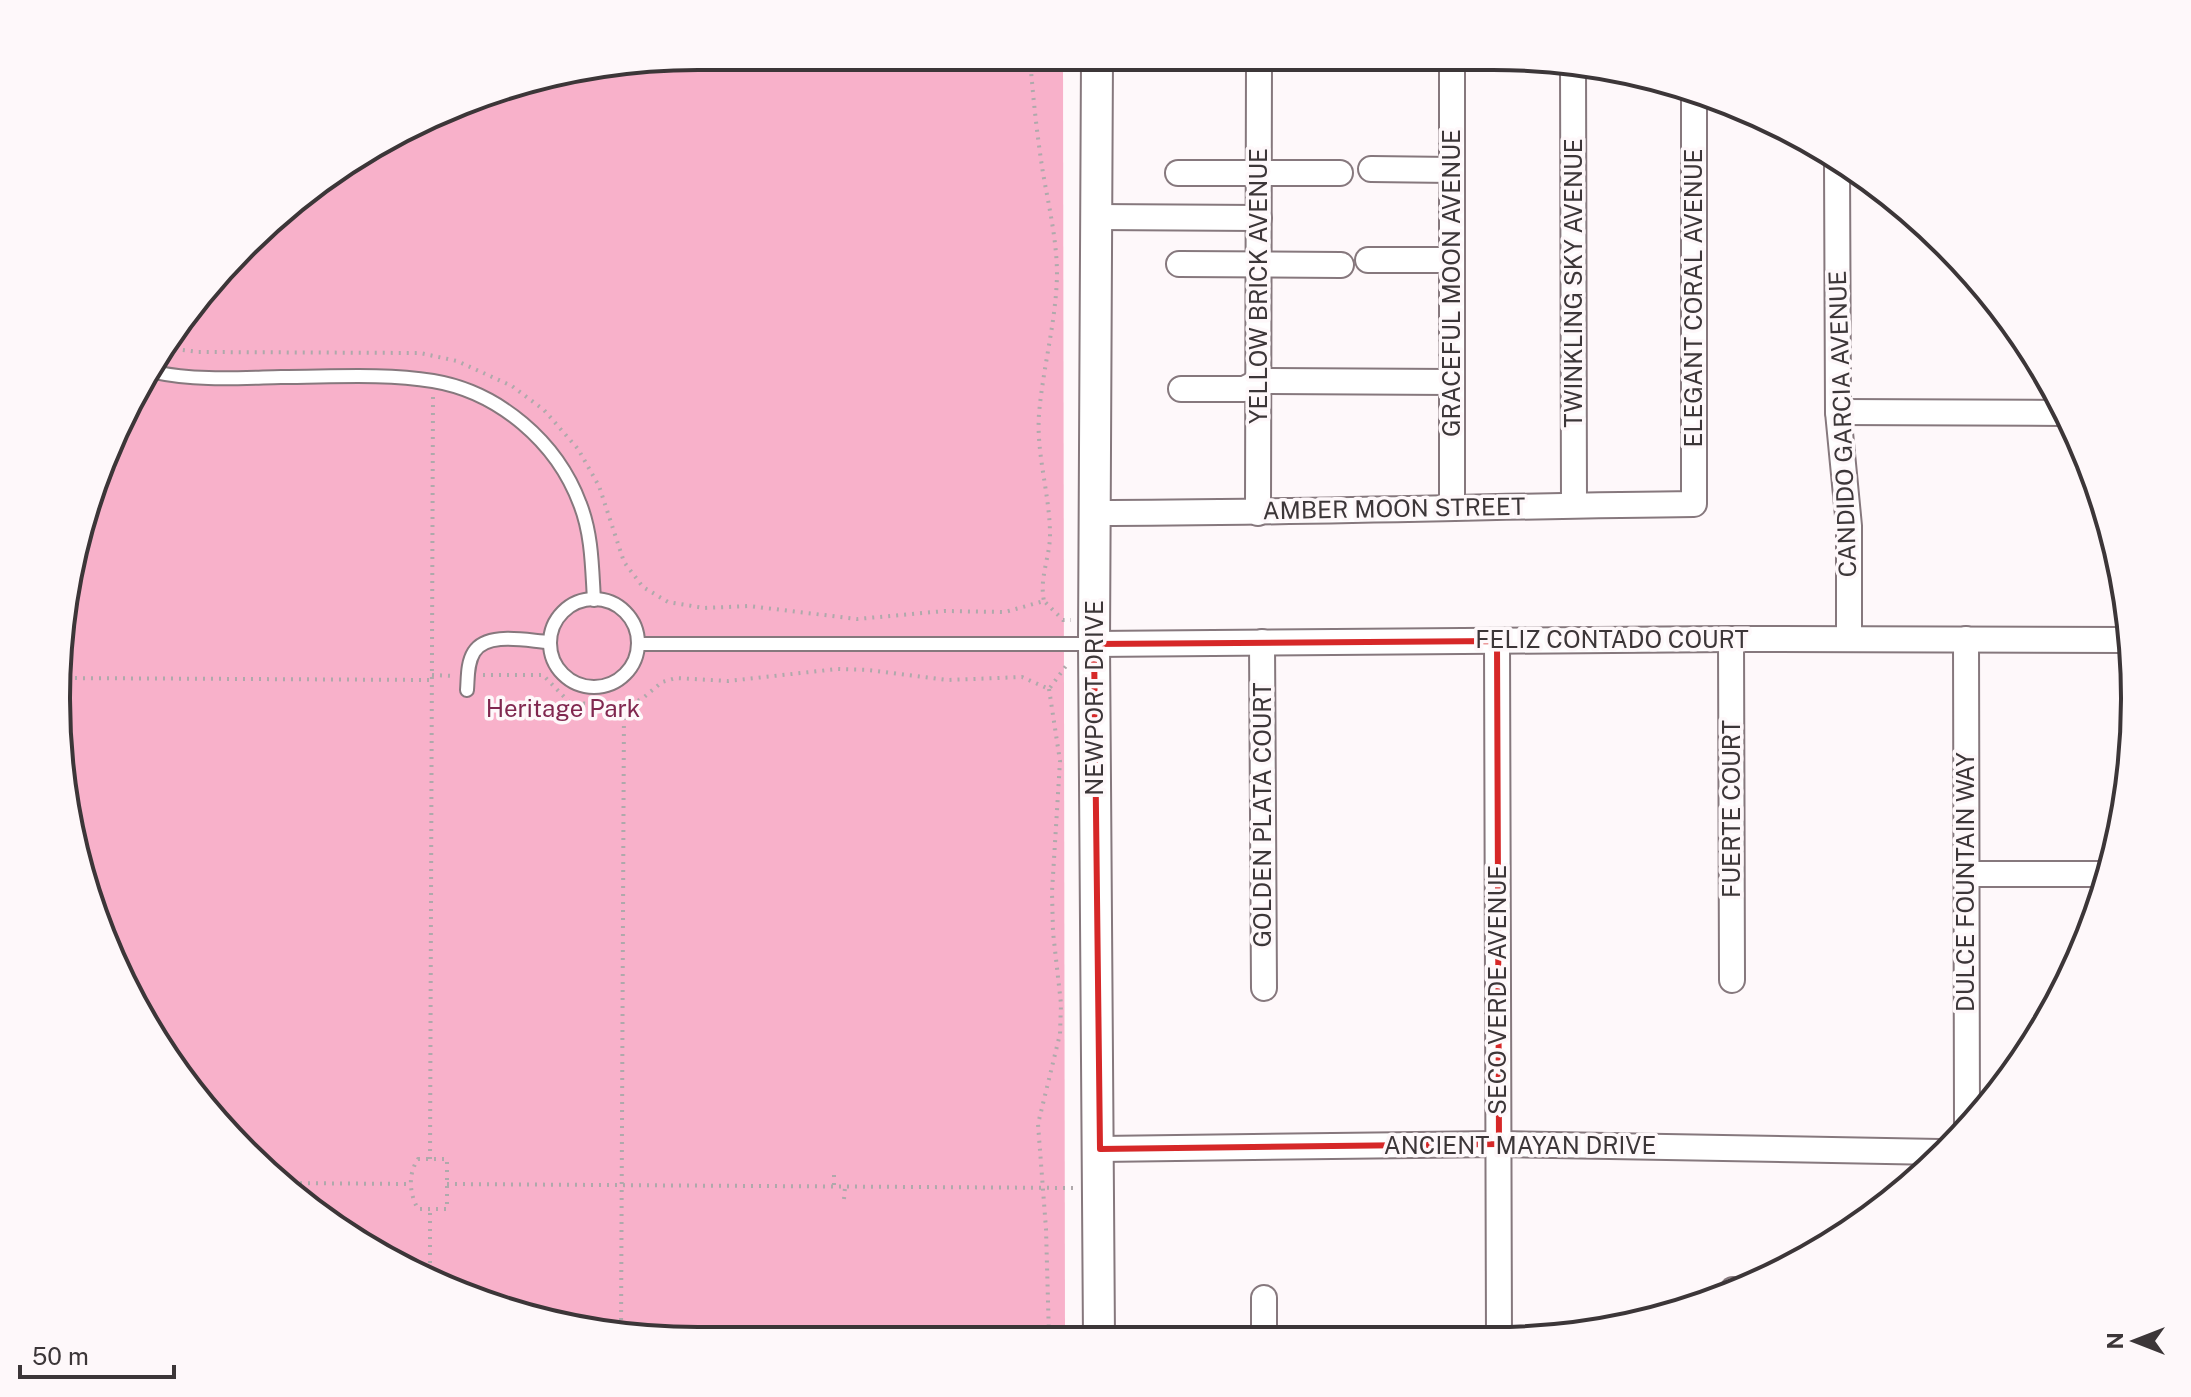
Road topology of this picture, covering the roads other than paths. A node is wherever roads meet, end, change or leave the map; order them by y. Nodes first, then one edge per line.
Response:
1 (1097, 70) edge
2 (1259, 70) edge
3 (1452, 70) edge
4 (1573, 75) edge
5 (1694, 103) edge
6 (1371, 169) dead end
7 (1452, 170) junction
8 (1178, 173) dead end
9 (1259, 173) junction
10 (1340, 173) dead end
11 (1845, 178) edge
12 (1096, 217) junction
13 (1259, 218) junction
14 (1368, 260) dead end
15 (1452, 260) junction
16 (1179, 264) dead end
17 (1259, 265) junction
18 (1341, 265) dead end
19 (161, 373) edge
20 (1260, 381) junction
21 (1452, 382) junction
22 (1181, 389) dead end
23 (1838, 412) junction
24 (2052, 413) edge
25 (1694, 504) joint
26 (1574, 505) junction
27 (1452, 506) junction
28 (1094, 513) junction
29 (1258, 513) junction
30 (594, 600) junction
31 (1094, 632) junction
32 (1731, 639) junction
33 (1849, 639) junction
34 (1966, 639) junction
35 (2118, 640) edge
36 (1497, 641) junction
37 (549, 642) junction
38 (1262, 642) junction
39 (638, 644) junction
40 (467, 690) dead end
41 (1966, 874) junction
42 (2096, 874) edge
43 (1732, 980) dead end
44 (1264, 988) dead end
45 (1967, 1111) edge
46 (1499, 1144) junction
47 (1100, 1149) junction
48 (1928, 1152) edge
49 (1264, 1298) dead end
50 (1099, 1327) edge
51 (1264, 1327) edge
52 (1499, 1327) edge

1 - 12 street, NEWPORT DRIVE
2 - 9 street, YELLOW BRICK AVENUE
3 - 7 street, GRACEFUL MOON AVENUE
4 - 26 street, TWINKLING SKY AVENUE
5 - 25 street, ELEGANT CORAL AVENUE
6 - 7 street
7 - 15 street, GRACEFUL MOON AVENUE
8 - 9 street
9 - 10 street
9 - 13 street, YELLOW BRICK AVENUE
11 - 23 street, CANDIDO GARCIA AVENUE
12 - 13 street
12 - 28 street, NEWPORT DRIVE
13 - 17 street, YELLOW BRICK AVENUE
14 - 15 street
15 - 21 street, GRACEFUL MOON AVENUE
16 - 17 street
17 - 18 street
17 - 20 street, YELLOW BRICK AVENUE
19 - 30 lane
20 - 21 street
20 - 22 street
20 - 29 street, YELLOW BRICK AVENUE
21 - 27 street, GRACEFUL MOON AVENUE
23 - 24 street
23 - 33 street, CANDIDO GARCIA AVENUE
25 - 26 street, AMBER MOON STREET
26 - 27 street, AMBER MOON STREET
27 - 29 street, AMBER MOON STREET
28 - 29 street, AMBER MOON STREET
28 - 31 street, NEWPORT DRIVE
30 - 37 lane
30 - 39 lane
31 - 38 street, FELIZ CONTADO COURT
31 - 39 lane
31 - 47 street, NEWPORT DRIVE
32 - 33 street, FELIZ CONTADO COURT
32 - 36 street, FELIZ CONTADO COURT
32 - 43 street, FUERTE COURT
33 - 34 street, FELIZ CONTADO COURT
34 - 35 street, FELIZ CONTADO COURT
34 - 41 street, DULCE FOUNTAIN WAY
36 - 38 street, FELIZ CONTADO COURT
36 - 46 street, SECO VERDE AVENUE
37 - 39 lane
37 - 40 lane
38 - 44 street, GOLDEN PLATA COURT
41 - 42 street
41 - 45 street, DULCE FOUNTAIN WAY
46 - 47 street, ANCIENT MAYAN DRIVE
46 - 48 street, ANCIENT MAYAN DRIVE
46 - 52 street, SECO VERDE AVENUE
47 - 50 street, NEWPORT DRIVE
49 - 51 street

